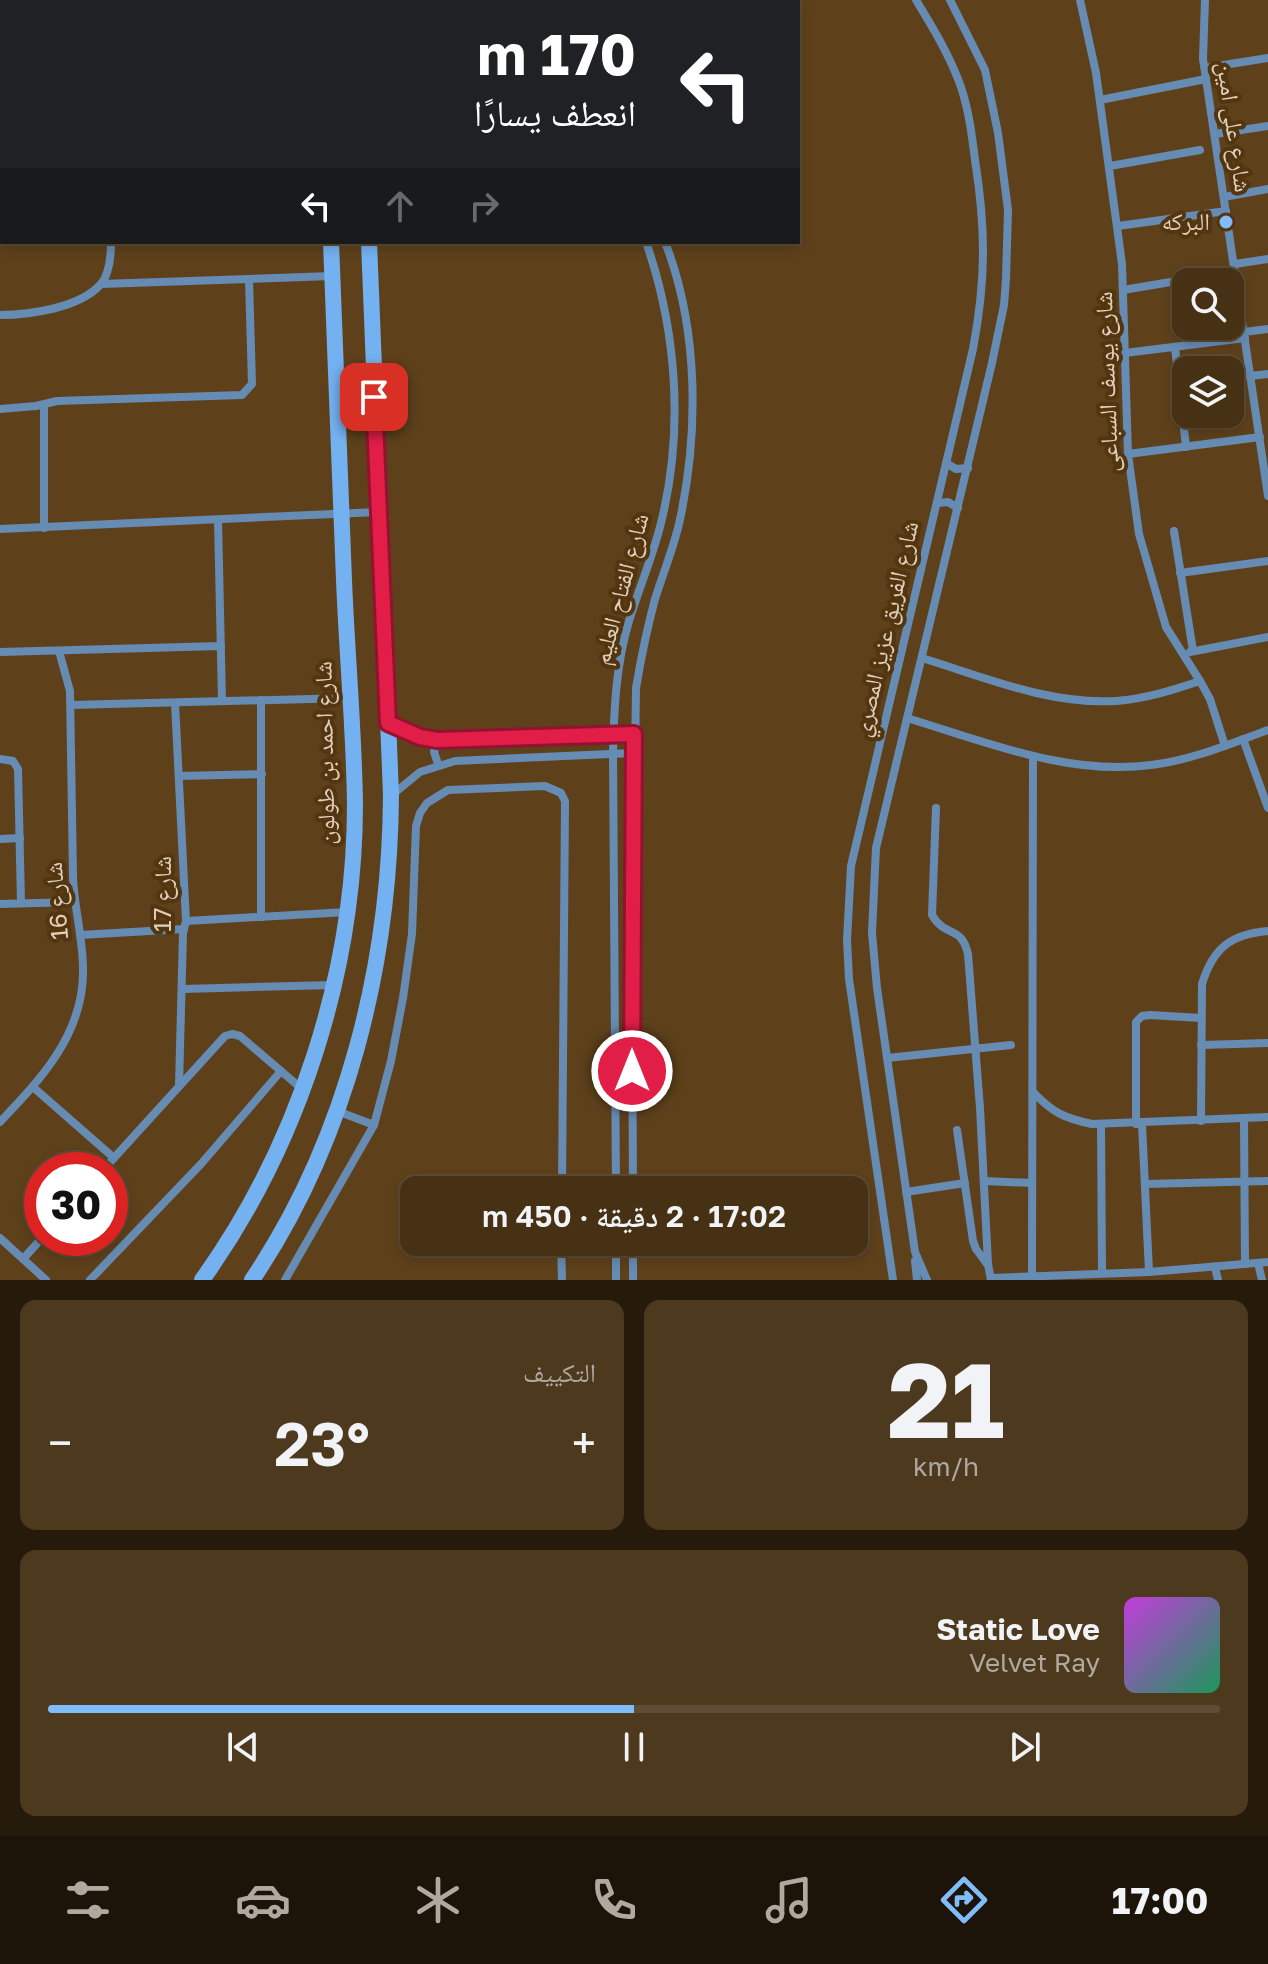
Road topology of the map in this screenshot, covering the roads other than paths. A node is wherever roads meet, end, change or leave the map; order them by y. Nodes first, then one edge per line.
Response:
1 (916, 0) edge
2 (950, 0) edge
3 (1080, 0) edge
4 (1205, 0) edge
5 (1268, 58) edge
6 (1205, 68) junction
7 (1206, 79) junction
8 (1100, 100) junction
9 (1268, 126) edge
10 (1215, 134) junction
11 (1200, 150) dead end
12 (1110, 166) junction
13 (1268, 189) edge
14 (1224, 197) junction
15 (1226, 211) junction
16 (1118, 226) junction
17 (111, 244) edge
18 (331, 244) edge
19 (369, 244) edge
20 (647, 244) edge
21 (666, 244) edge
22 (1268, 259) edge
23 (1235, 264) junction
24 (332, 276) junction
25 (249, 279) junction
26 (1172, 282) edge
27 (101, 284) junction
28 (1123, 290) junction
29 (0, 315) edge
30 (1268, 329) edge
31 (1245, 335) junction
32 (1175, 347) junction
33 (1125, 353) junction
34 (1268, 374) edge
35 (1250, 376) junction
36 (676, 396) junction
37 (693, 396) junction
38 (44, 405) junction
39 (0, 409) edge
40 (1260, 437) junction
41 (1186, 447) junction
42 (1128, 454) junction
43 (946, 463) junction
44 (968, 468) junction
45 (1268, 496) edge
46 (937, 503) junction
47 (958, 508) junction
48 (378, 512) junction
49 (341, 514) junction
50 (218, 520) junction
51 (44, 528) junction
52 (0, 529) edge
53 (1174, 531) dead end
54 (1268, 561) edge
55 (1180, 573) junction
56 (1268, 637) edge
57 (221, 646) junction
58 (59, 651) junction
59 (1193, 651) junction
60 (0, 652) edge
61 (1182, 653) junction
62 (922, 658) junction
63 (1200, 681) junction
64 (349, 698) junction
65 (261, 700) junction
66 (222, 701) junction
67 (175, 703) junction
68 (71, 705) junction
69 (907, 718) junction
70 (388, 723) junction
71 (1268, 730) edge
72 (614, 734) junction
73 (634, 734) junction
74 (560, 736) junction
75 (1243, 739) junction
76 (437, 740) junction
77 (1225, 746) junction
78 (633, 753) junction
79 (613, 754) junction
80 (569, 755) junction
81 (1033, 756) junction
82 (0, 759) edge
83 (438, 764) junction
84 (262, 774) junction
85 (179, 776) junction
86 (391, 795) junction
87 (936, 808) dead end
88 (1268, 808) edge
89 (20, 838) junction
90 (0, 839) edge
91 (74, 902) junction
92 (21, 903) junction
93 (0, 904) edge
94 (347, 912) junction
95 (261, 917) junction
96 (185, 925) junction
97 (1268, 931) edge
98 (80, 935) junction
99 (333, 985) junction
100 (183, 989) junction
101 (1201, 1018) junction
102 (1268, 1043) edge
103 (1011, 1045) dead end
104 (1201, 1045) junction
105 (975, 1049) junction
106 (887, 1058) junction
107 (281, 1071) junction
108 (179, 1086) junction
109 (33, 1087) junction
110 (303, 1090) junction
111 (1033, 1092) junction
112 (336, 1111) junction
113 (1268, 1117) edge
114 (1244, 1119) junction
115 (1201, 1121) junction
116 (0, 1122) edge
117 (1101, 1124) junction
118 (1139, 1124) junction
119 (374, 1125) junction
120 (957, 1130) dead end
121 (107, 1152) edge
122 (119, 1152) edge
123 (562, 1176) edge
124 (616, 1176) edge
125 (633, 1176) edge
126 (984, 1181) junction
127 (1268, 1181) edge
128 (1244, 1182) junction
129 (965, 1183) junction
130 (1032, 1183) junction
131 (1145, 1184) junction
132 (906, 1192) junction
133 (0, 1238) edge
134 (915, 1252) junction
135 (26, 1256) edge
136 (561, 1256) edge
137 (616, 1256) edge
138 (633, 1256) edge
139 (23, 1259) junction
140 (1263, 1263) edge
141 (988, 1264) junction
142 (1245, 1264) junction
143 (1215, 1267) junction
144 (1177, 1270) junction
145 (1149, 1272) junction
146 (1102, 1273) junction
147 (1032, 1276) junction
148 (991, 1279) edge
149 (46, 1280) edge
150 (90, 1280) edge
151 (202, 1280) edge
152 (252, 1280) edge
153 (285, 1280) edge
154 (562, 1280) edge
155 (616, 1280) edge
156 (633, 1280) edge
157 (893, 1280) edge
158 (917, 1280) edge
159 (927, 1280) edge
160 (1179, 1280) edge
161 (1218, 1280) edge
162 (1262, 1280) edge

1 - 43 street, شارع الفريق عزيز المصري
2 - 44 street, شارع الفريق عزيز المصري
3 - 8 street, شارع يوسف السباعى
4 - 6 street, شارع على امين
5 - 6 street
6 - 7 street, شارع على امين
7 - 8 street
7 - 10 street, شارع على امين
8 - 12 street, شارع يوسف السباعى
9 - 10 street
10 - 14 street, شارع على امين
11 - 12 street
12 - 16 street, شارع يوسف السباعى
13 - 14 street
14 - 15 street, شارع على امين
15 - 16 street
15 - 23 street, شارع على امين
16 - 28 street, شارع يوسف السباعى
17 - 27 street
18 - 24 street, شارع احمد بن طولون
19 - 48 street
20 - 36 street, شارع الفتاح العليم
21 - 37 street, شارع الفتاح العليم
22 - 23 street
23 - 31 street, شارع على امين
24 - 25 street
24 - 49 street, شارع احمد بن طولون
25 - 27 street
25 - 38 street
26 - 28 street
27 - 29 street
28 - 33 street, شارع يوسف السباعى
30 - 31 street
31 - 32 street
31 - 35 street, شارع على امين
32 - 33 street
32 - 41 street
33 - 42 street, شارع يوسف السباعى
34 - 35 street
35 - 40 street, شارع على امين
36 - 37 street
36 - 72 street, شارع الفتاح العليم
37 - 73 street, شارع الفتاح العليم
38 - 39 street
38 - 51 street
40 - 41 street
40 - 45 street, شارع على امين
41 - 42 street
42 - 61 street, شارع يوسف السباعى
43 - 44 street
43 - 46 street, شارع الفريق عزيز المصري
44 - 47 street, شارع الفريق عزيز المصري
46 - 47 street
46 - 157 street, شارع الفريق عزيز المصري
47 - 62 street, شارع الفريق عزيز المصري
48 - 49 street
48 - 70 street
49 - 50 street
49 - 64 street, شارع احمد بن طولون
50 - 51 street
50 - 57 street
51 - 52 street
53 - 55 street
54 - 55 street
55 - 59 street
56 - 59 street
57 - 58 street
57 - 66 street
58 - 60 street
58 - 68 street, شارع 16
59 - 61 street
61 - 63 street, شارع يوسف السباعى
62 - 63 street
62 - 69 street, شارع الفريق عزيز المصري
63 - 77 street, شارع يوسف السباعى
64 - 65 street
64 - 94 street, شارع احمد بن طولون
65 - 66 street
65 - 84 street
66 - 67 street
67 - 68 street
67 - 85 street, شارع 17
68 - 91 street, شارع 16
69 - 81 street
69 - 106 street, شارع الفريق عزيز المصري
70 - 76 street
70 - 86 street
71 - 75 street
72 - 73 street
72 - 74 street
72 - 79 street, شارع الفتاح العليم
73 - 78 street, شارع الفتاح العليم
74 - 76 street
74 - 80 street
75 - 77 street
75 - 88 street
76 - 83 street
77 - 81 street
78 - 79 street
78 - 125 street, شارع الفتاح العليم
79 - 80 street
79 - 124 street, شارع الفتاح العليم
80 - 83 street
81 - 111 street
82 - 89 street
83 - 86 street
84 - 85 street
84 - 95 street
85 - 96 street, شارع 17
86 - 112 street
87 - 105 street
89 - 90 street
89 - 92 street
91 - 92 street
91 - 98 street, شارع 16
92 - 93 street
94 - 95 street
94 - 99 street, شارع احمد بن طولون
95 - 96 street
96 - 98 street
96 - 100 street, شارع 17
97 - 101 street
98 - 109 street, شارع 16
99 - 100 street
99 - 110 street, شارع احمد بن طولون
100 - 108 street, شارع 17
101 - 104 street
101 - 118 street
102 - 104 street
103 - 105 street
104 - 115 street
105 - 106 street
105 - 126 street
106 - 132 street, شارع الفريق عزيز المصري
107 - 108 street
107 - 110 street
107 - 150 street
108 - 122 street
109 - 116 street, شارع 16
109 - 121 street
110 - 151 street, شارع احمد بن طولون
111 - 117 street
111 - 130 street
112 - 119 street
112 - 152 street
113 - 114 street
114 - 115 street
114 - 128 street
115 - 118 street
117 - 118 street
117 - 146 street
118 - 131 street
119 - 123 street
119 - 153 street
120 - 129 street
126 - 130 street
126 - 141 street
127 - 128 street
128 - 131 street
128 - 142 street
129 - 132 street
129 - 141 street
130 - 147 street
131 - 145 street
132 - 134 street, شارع الفريق عزيز المصري
133 - 139 street
134 - 158 street
134 - 159 street, شارع الفريق عزيز المصري
135 - 139 street
136 - 154 street
137 - 155 street
138 - 156 street
139 - 149 street
140 - 142 street
140 - 162 street
141 - 148 street
142 - 143 street
143 - 144 street
143 - 161 street
144 - 145 street
144 - 160 street
145 - 146 street
146 - 147 street
147 - 148 street

